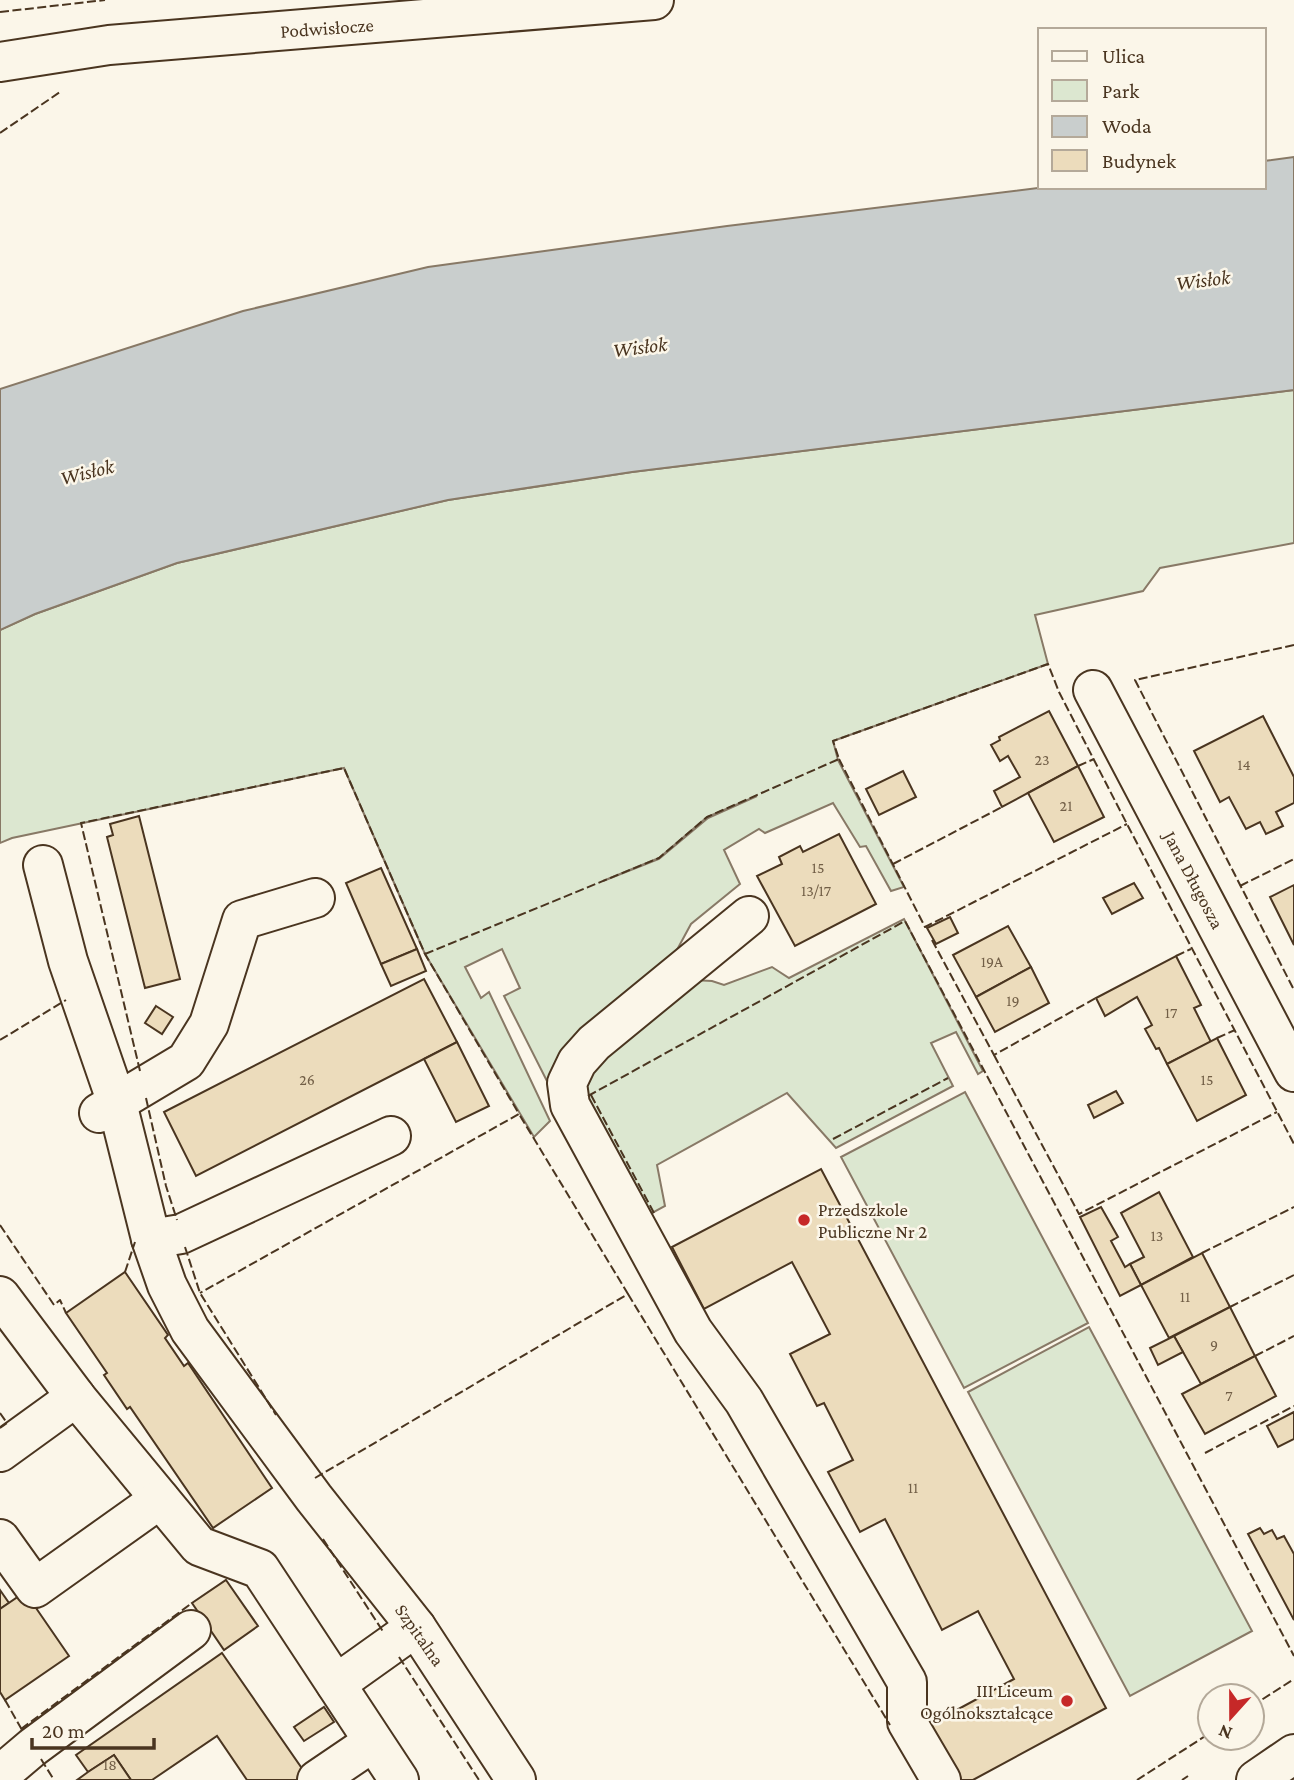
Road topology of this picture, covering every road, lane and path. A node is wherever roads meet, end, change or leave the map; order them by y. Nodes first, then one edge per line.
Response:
1 (654, 0) edge
2 (0, 62) edge
3 (1093, 690) dead end
4 (43, 865) dead end
5 (315, 898) dead end
6 (749, 916) dead end
7 (1294, 1072) edge
8 (108, 1108) junction
9 (391, 1136) dead end
10 (151, 1239) junction
11 (7, 1321) edge
12 (76, 1397) junction
13 (0, 1452) edge
14 (160, 1499) junction
15 (0, 1539) edge
16 (416, 1627) junction
17 (191, 1630) dead end
18 (335, 1684) junction
19 (373, 1742) junction
20 (1294, 1754) edge
21 (0, 1775) edge
22 (1260, 1779) edge
23 (317, 1780) edge
24 (399, 1780) edge
25 (516, 1780) edge
26 (941, 1780) edge

1 - 2 street, Podwisłocze
3 - 7 street, Jana Długosza
4 - 8 street, Szpitalna
5 - 8 street
6 - 26 street
8 - 10 street, Szpitalna
9 - 10 street
10 - 16 street, Szpitalna
11 - 12 street
12 - 13 street
12 - 14 street
14 - 15 street
14 - 18 street
16 - 18 street
16 - 25 street, Szpitalna
17 - 21 street
18 - 19 street
19 - 23 street
19 - 24 street
20 - 22 street

